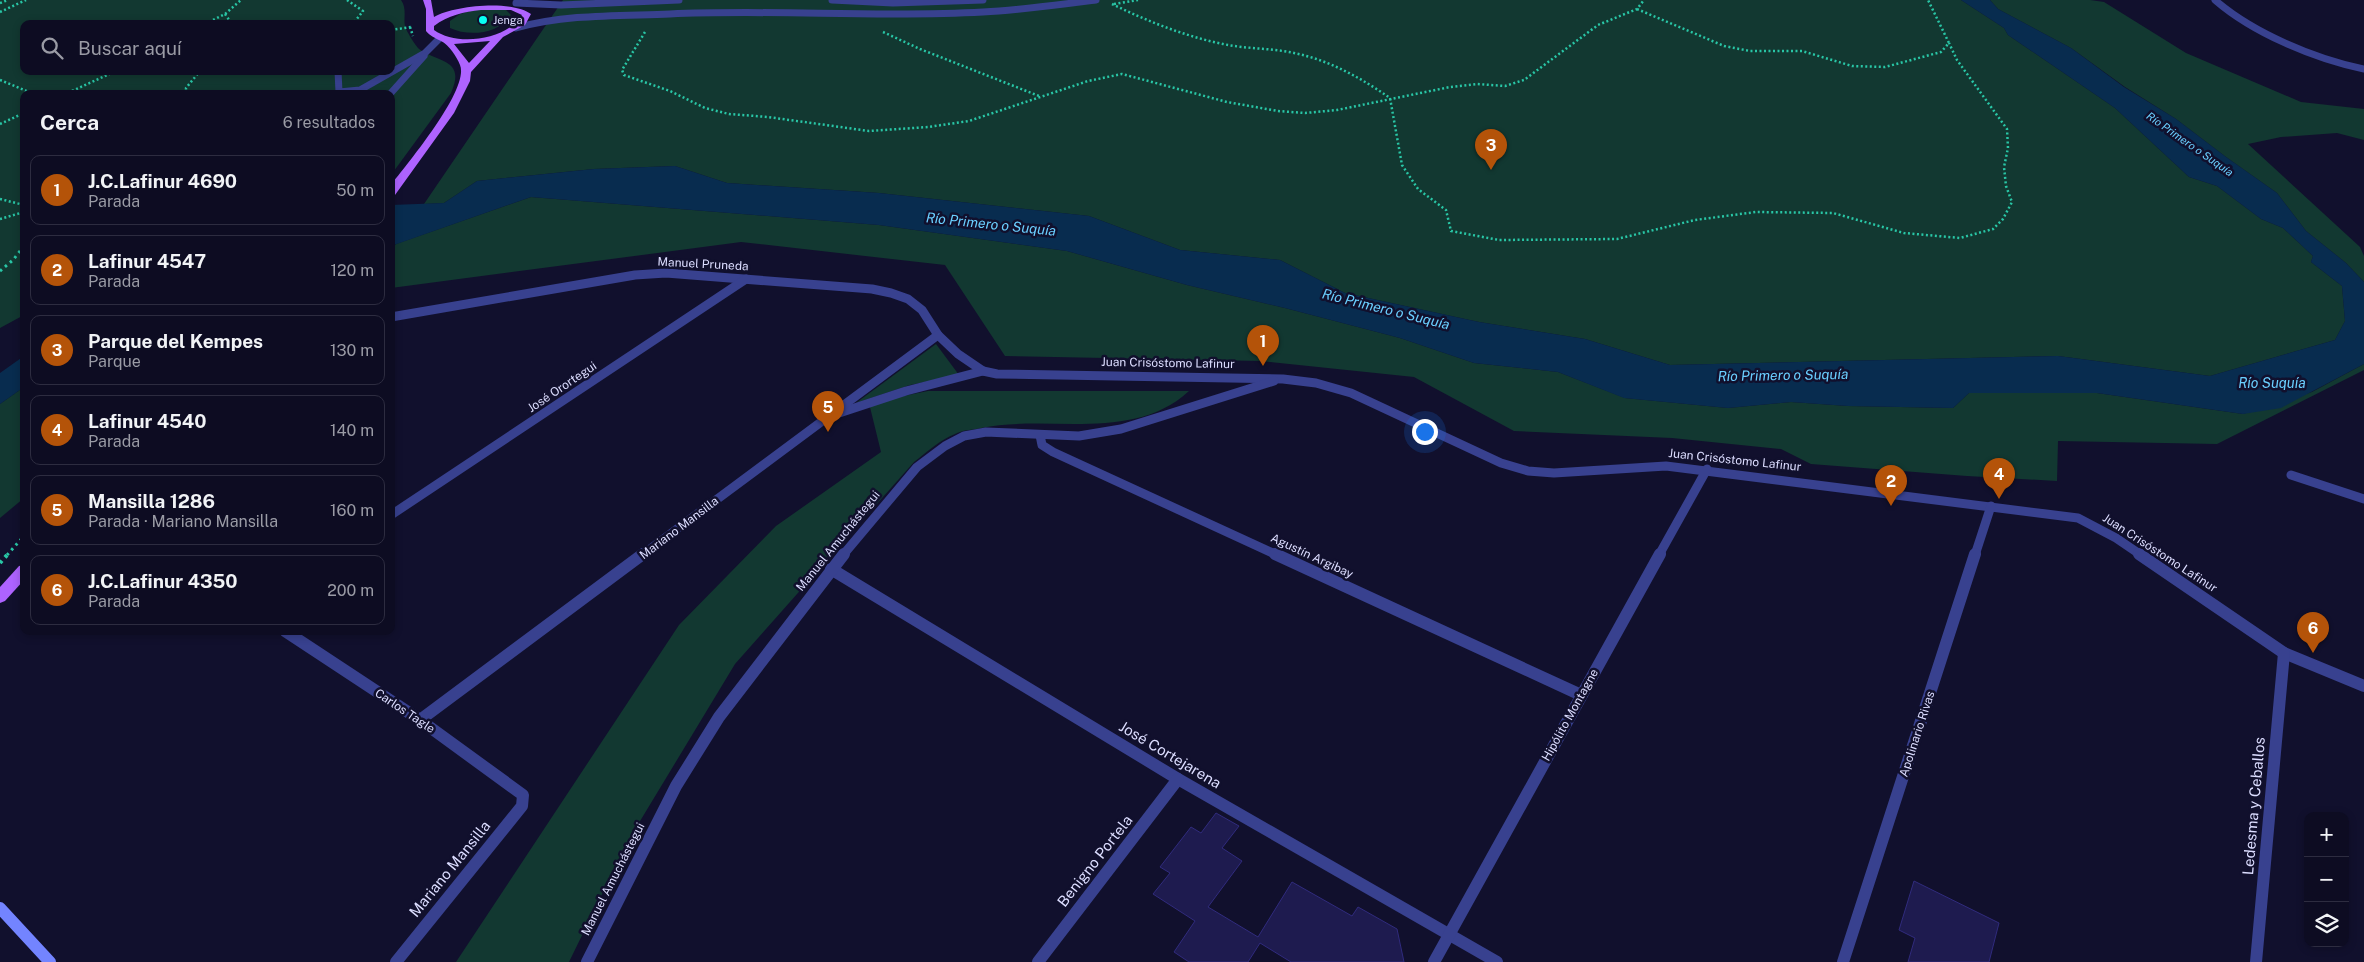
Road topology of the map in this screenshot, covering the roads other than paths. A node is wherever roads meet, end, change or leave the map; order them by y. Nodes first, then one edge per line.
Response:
1 (427, 0) edge
2 (492, 0) edge
3 (679, 0) edge
4 (832, 0) edge
5 (983, 0) edge
6 (1096, 0) edge
7 (2215, 0) edge
8 (516, 3) junction
9 (431, 24) junction
10 (516, 28) junction
11 (503, 34) junction
12 (443, 39) junction
13 (425, 53) junction
14 (395, 70) edge
15 (2364, 70) edge
16 (467, 72) junction
17 (338, 75) edge
18 (386, 75) edge
19 (339, 90) edge
20 (360, 90) edge
21 (393, 90) edge
22 (395, 187) edge
23 (746, 279) junction
24 (395, 316) edge
25 (938, 335) junction
26 (983, 371) junction
27 (1282, 379) junction
28 (830, 416) junction
29 (1040, 435) junction
30 (1707, 470) junction
31 (2291, 475) dead end
32 (2364, 499) edge
33 (1991, 506) junction
34 (395, 512) edge
35 (831, 569) junction
36 (20, 574) edge
37 (0, 597) edge
38 (291, 635) edge
39 (2284, 653) junction
40 (2364, 686) edge
41 (1581, 695) junction
42 (420, 720) junction
43 (1178, 779) junction
44 (523, 795) joint
45 (0, 908) edge
46 (1449, 934) junction
47 (50, 962) edge
48 (396, 962) edge
49 (587, 962) edge
50 (1038, 962) edge
51 (1434, 962) edge
52 (1497, 962) edge
53 (1843, 962) edge
54 (2256, 962) edge

1 - 9 main road
2 - 8 main road
2 - 9 main road
3 - 8 street
4 - 5 street
6 - 10 street
7 - 15 street
8 - 10 main road
9 - 12 main road
10 - 11 main road
11 - 12 main road
11 - 16 main road
12 - 13 street
12 - 16 main road
13 - 14 street
13 - 21 street
16 - 22 main road
17 - 19 street
18 - 20 street
23 - 24 street, Manuel Pruneda
23 - 25 street, Manuel Pruneda
23 - 34 street, José Orortegui
25 - 26 street, Manuel Pruneda
25 - 28 street, Mariano Mansilla
26 - 27 street, Juan Crisóstomo Lafinur
26 - 28 street
27 - 29 street, Manuel Amuchástegui
27 - 30 street, Juan Crisóstomo Lafinur
28 - 42 street, Mariano Mansilla
29 - 35 street, Manuel Amuchástegui
29 - 41 street, Agustín Argibay
30 - 33 street, Juan Crisóstomo Lafinur
30 - 41 street, Hipólito Montagne
31 - 32 street
33 - 39 street, Juan Crisóstomo Lafinur
33 - 53 street, Apolinario Rivas
35 - 43 street, José Cortejarena
35 - 49 street, Manuel Amuchástegui
36 - 37 main road
38 - 42 street, Carlos Tagle
39 - 40 street, Juan Crisóstomo Lafinur
39 - 54 street, Ledesma y Ceballos
41 - 46 street, Hipólito Montagne
42 - 44 street, Carlos Tagle
43 - 46 street, José Cortejarena
43 - 50 street, Benigno Portela
44 - 48 street, Mariano Mansilla
45 - 47 main road
46 - 51 street, Hipólito Montagne
46 - 52 street, José Cortejarena

